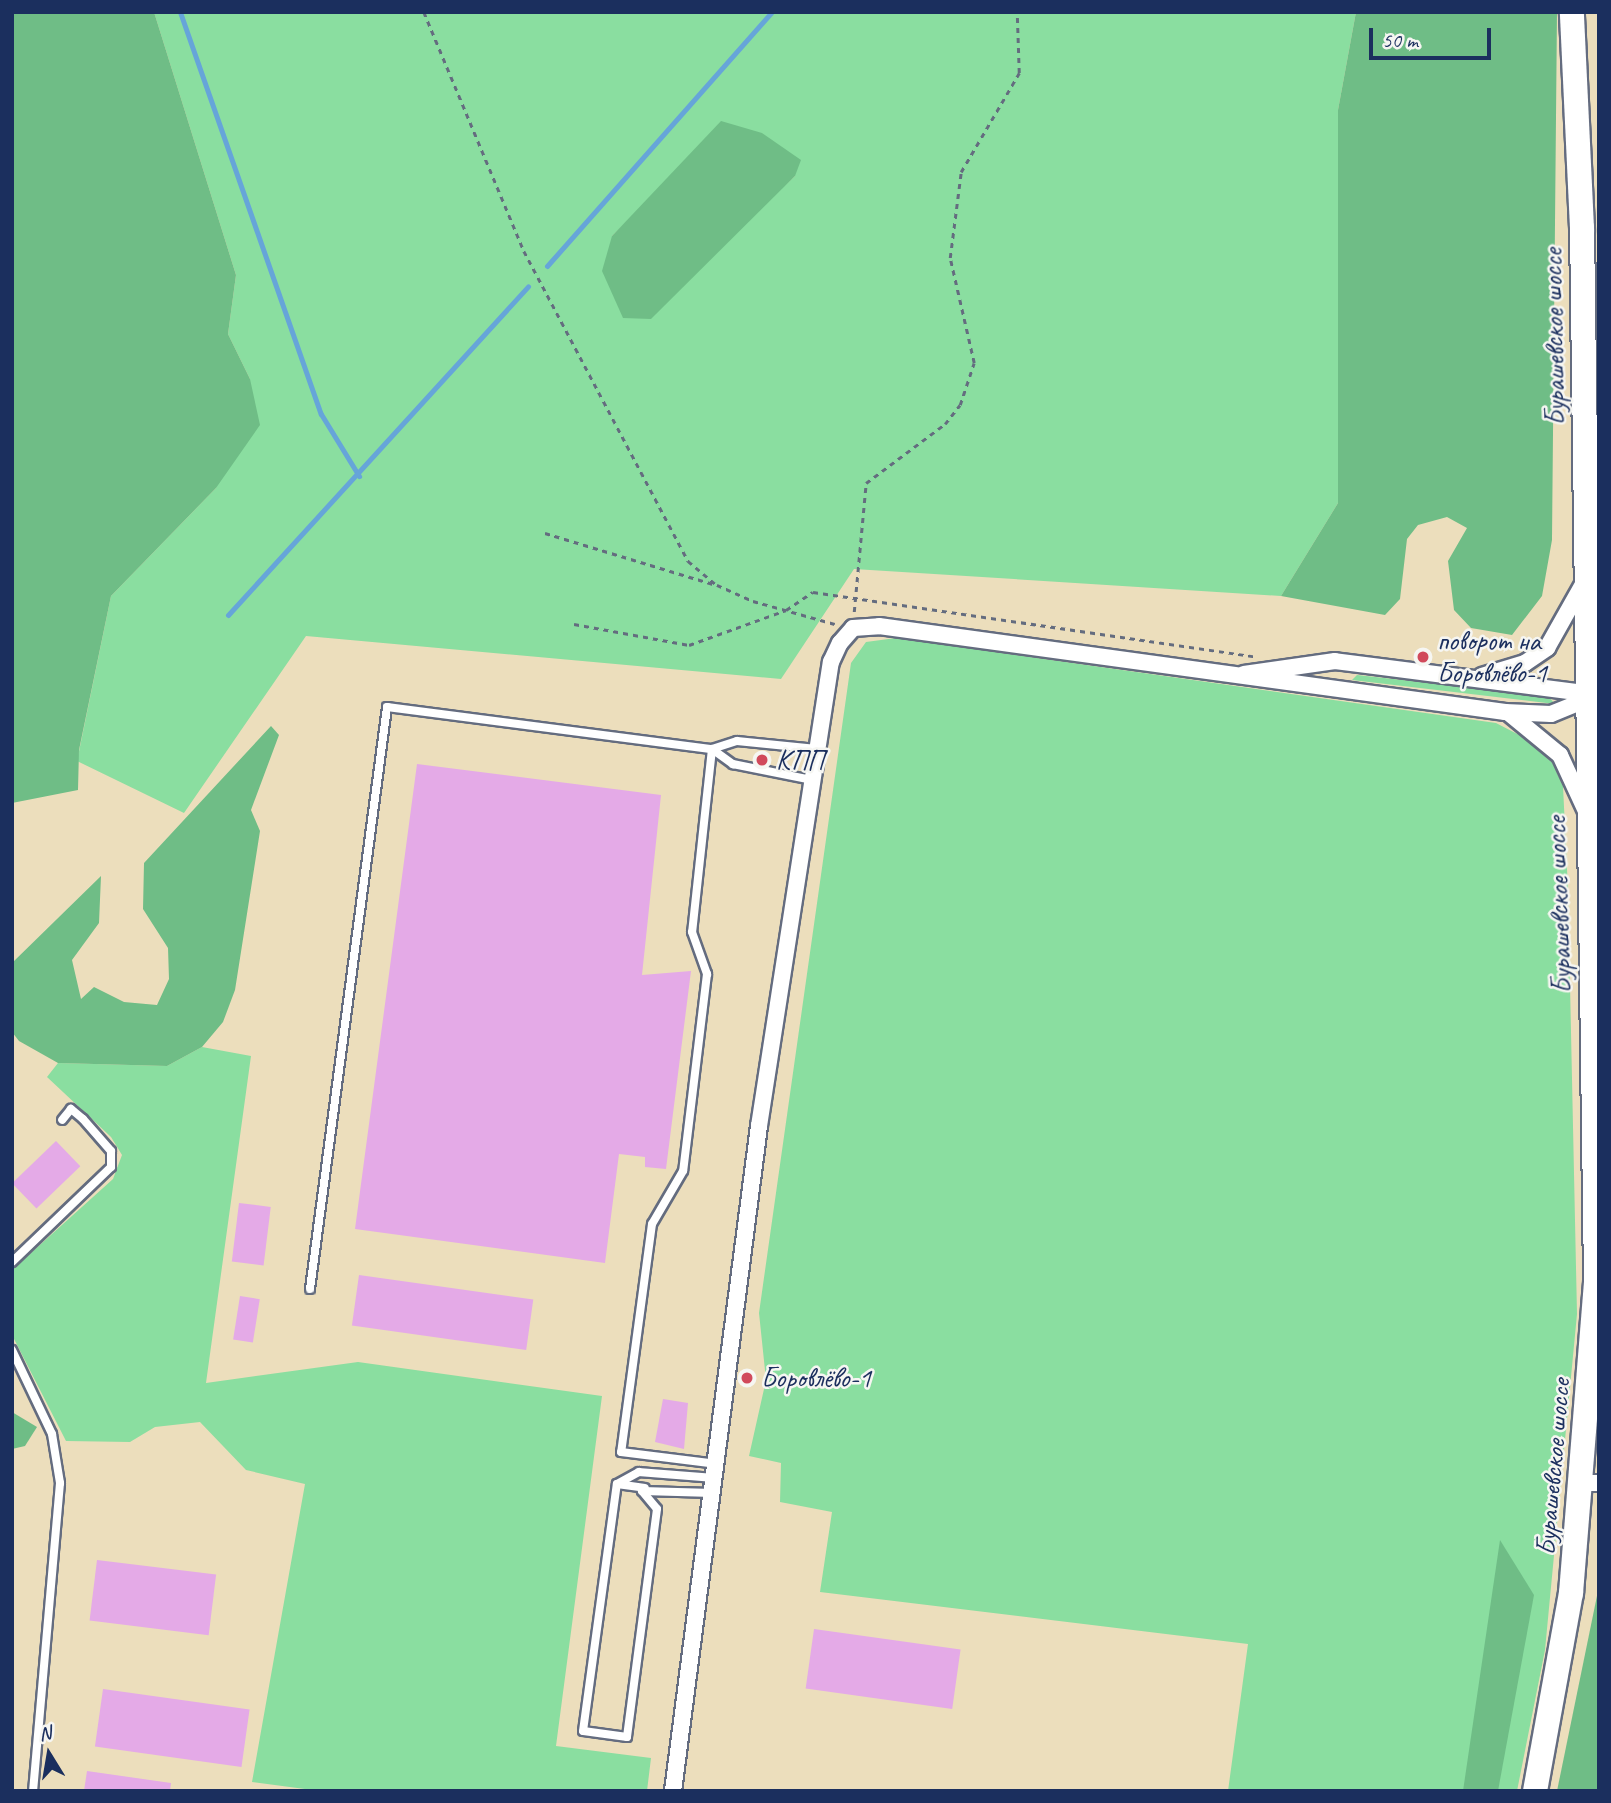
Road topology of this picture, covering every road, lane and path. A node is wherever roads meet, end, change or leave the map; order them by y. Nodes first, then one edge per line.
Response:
1 (424, 12) edge
2 (1017, 12) edge
3 (1572, 12) edge
4 (545, 533) dead end
5 (1584, 582) junction
6 (716, 585) junction
7 (853, 628) junction
8 (1244, 674) junction
9 (1476, 677) junction
10 (1584, 693) junction
11 (1505, 712) junction
12 (817, 749) junction
13 (712, 750) junction
14 (812, 780) junction
15 (1586, 812) junction
16 (62, 1119) dead end
17 (12, 1262) edge
18 (310, 1289) dead end
19 (12, 1350) edge
20 (715, 1479) junction
21 (1591, 1483) edge
22 (617, 1484) junction
23 (645, 1488) junction
24 (33, 1791) edge
25 (673, 1791) edge
26 (1535, 1791) edge

1 - 6 path
2 - 7 path
3 - 5 main road, Бурашевское шоссе
4 - 6 path
5 - 9 street
5 - 10 main road, Бурашевское шоссе
6 - 7 path
7 - 8 street
7 - 12 street
8 - 9 street
8 - 11 street
9 - 10 street
10 - 11 street
10 - 15 main road, Бурашевское шоссе
11 - 15 street
12 - 13 lane
12 - 14 street
13 - 14 lane
13 - 18 lane
13 - 20 lane
14 - 20 street
15 - 21 main road, Бурашевское шоссе
16 - 17 lane
19 - 24 lane
20 - 22 lane
20 - 23 lane
20 - 25 street
21 - 26 main road, Бурашевское шоссе
22 - 23 lane
22 - 23 lane

